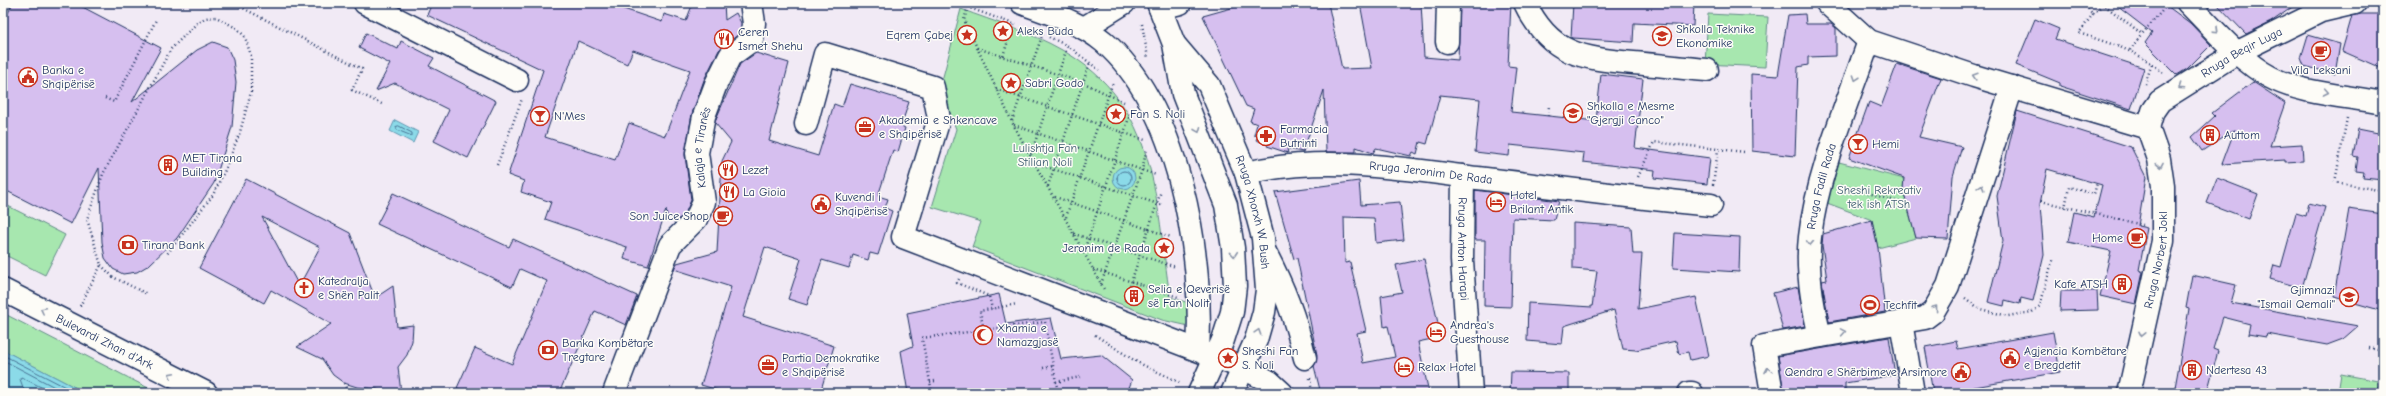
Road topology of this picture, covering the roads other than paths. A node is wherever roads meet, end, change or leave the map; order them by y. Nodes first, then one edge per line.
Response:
1 (365, 3) edge
2 (751, 3) edge
3 (1124, 3) edge
4 (1448, 3) edge
5 (1525, 3) edge
6 (1827, 3) edge
7 (2188, 3) edge
8 (2355, 3) edge
9 (1166, 5) edge
10 (2322, 7) edge
11 (1019, 10) edge
12 (1080, 26) junction
13 (1869, 41) junction
14 (1447, 42) dead end
15 (1174, 44) junction
16 (2238, 52) junction
17 (1706, 70) dead end
18 (517, 80) road end
19 (2012, 87) junction
20 (2383, 103) edge
21 (806, 124) dead end
22 (2148, 128) junction
23 (1246, 173) junction
24 (1463, 176) junction
25 (1711, 205) road end
26 (1264, 250) junction
27 (3, 290) edge
28 (1901, 322) junction
29 (1820, 336) junction
30 (1207, 354) junction
31 (1305, 358) dead end
32 (1244, 368) junction
33 (1190, 388) edge
34 (206, 393) edge
35 (614, 393) edge
36 (1232, 393) edge
37 (1282, 393) edge
38 (1472, 393) edge
39 (1772, 393) edge
40 (1913, 393) edge
41 (2129, 393) edge

1 - 18 street
2 - 35 street, Kalaja e Tiranës
3 - 12 street
4 - 14 street
5 - 17 street
6 - 13 street
7 -> 16 street
8 - 10 street, Rruga Beqir Luga
9 - 15 street, Rruga Xhorxh W. Bush
10 - 16 street, Rruga Beqir Luga
11 - 12 street
12 - 30 street
19 -> 13 street
13 -> 29 street, Rruga Fadil Rada
15 - 23 street, Rruga Xhorxh W. Bush
15 -> 30 street, Rruga Xhorxh W. Bush
16 -> 20 street
16 -> 22 street, Rruga Beqir Luga
19 - 22 street
28 -> 19 street
21 - 30 street
22 -> 41 street, Rruga Norbert Jokl
23 - 24 street, Rruga Jeronim De Rada
23 - 26 street, Rruga Xhorxh W. Bush
24 - 25 street, Rruga Jeronim De Rada
24 - 38 street, Rruga Anton Harapi
26 - 31 street
32 -> 26 street, Rruga Xhorxh W. Bush
34 -> 27 street, Bulevardi Zhan d'Ark
29 -> 28 street
28 - 40 street
39 -> 29 street
30 - 32 street
30 - 33 street, Rruga Xhorxh W. Bush
32 - 36 street, Rruga Xhorxh W. Bush
32 - 37 street

